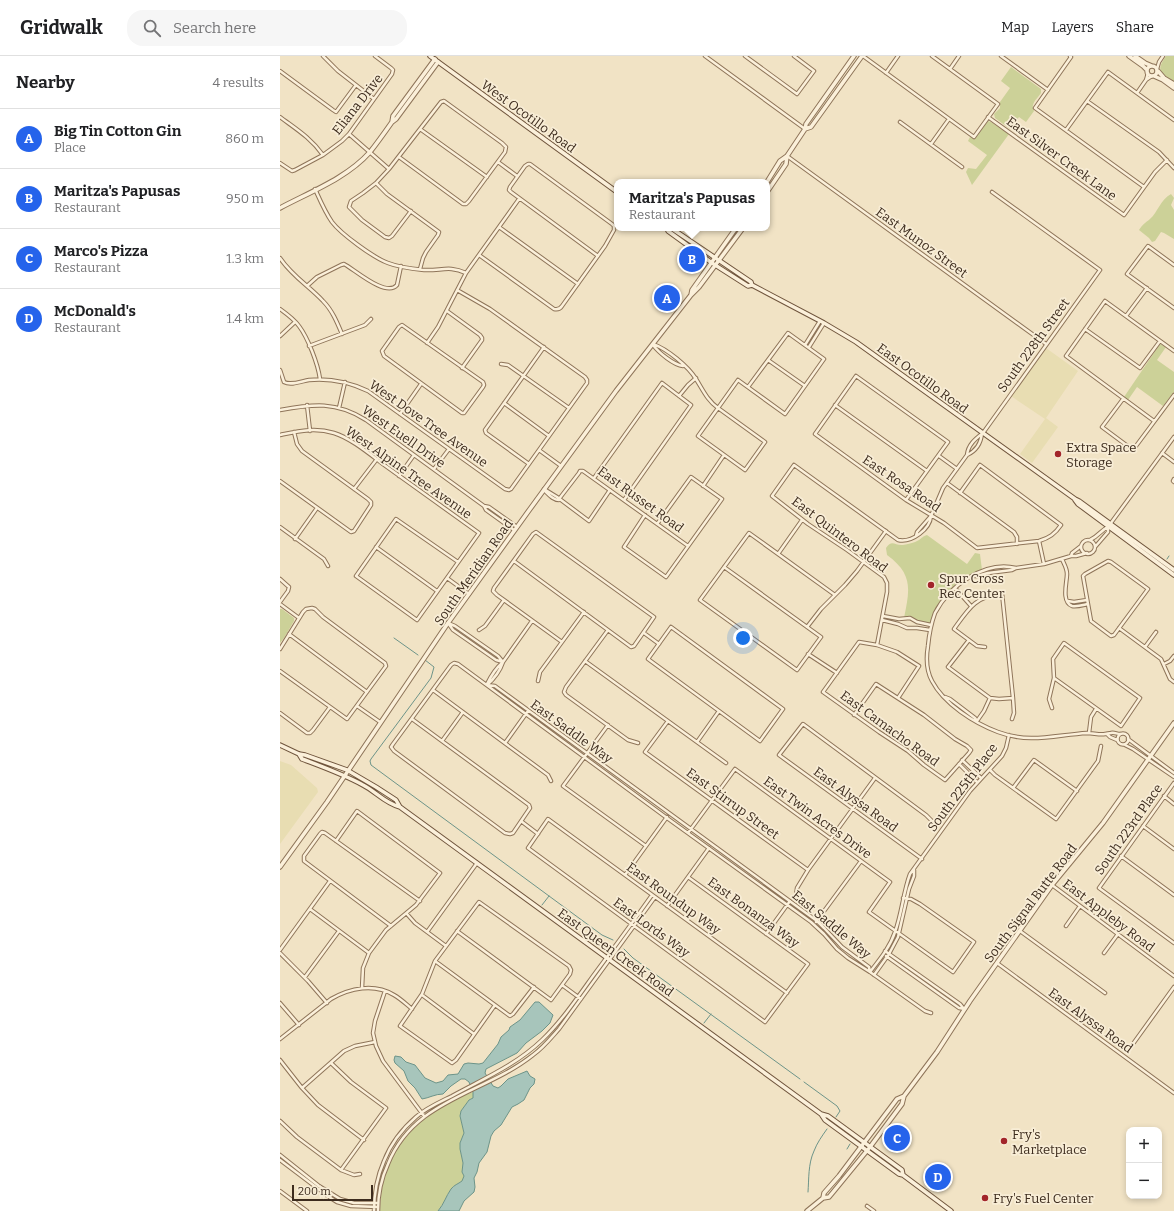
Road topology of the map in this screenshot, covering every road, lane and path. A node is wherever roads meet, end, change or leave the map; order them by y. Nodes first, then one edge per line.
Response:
1 (323, 56) edge
2 (374, 56) edge
3 (430, 56) edge
4 (705, 56) edge
5 (745, 56) edge
6 (794, 56) edge
7 (854, 56) edge
8 (862, 56) edge
9 (898, 56) edge
10 (932, 56) edge
11 (959, 56) edge
12 (1001, 56) edge
13 (1070, 56) edge
14 (1129, 56) edge
15 (1135, 56) edge
16 (1164, 56) edge
17 (436, 60) junction
18 (1160, 62) junction
19 (1152, 66) junction
20 (950, 69) junction
21 (1158, 70) junction
22 (280, 71) edge
23 (1147, 72) junction
24 (886, 73) junction
25 (1153, 76) junction
26 (1146, 80) junction
27 (1174, 84) edge
28 (356, 85) junction
29 (1174, 88) edge
30 (1048, 90) junction
31 (1137, 93) junction
32 (374, 99) junction
33 (1087, 100) junction
34 (280, 117) edge
35 (988, 117) junction
36 (949, 119) junction
37 (1174, 120) edge
38 (392, 122) junction
39 (900, 122) dead end
40 (420, 128) junction
41 (805, 129) junction
42 (1066, 130) junction
43 (349, 134) junction
44 (931, 144) junction
45 (370, 152) junction
46 (323, 155) junction
47 (787, 156) junction
48 (399, 158) junction
49 (1167, 160) junction
50 (498, 162) junction
51 (280, 163) edge
52 (962, 168) dead end
53 (1174, 168) edge
54 (390, 169) junction
55 (517, 176) junction
56 (487, 177) junction
57 (769, 179) edge
58 (376, 183) junction
59 (1144, 187) junction
60 (770, 188) edge
61 (315, 189) junction
62 (614, 190) edge
63 (992, 192) dead end
64 (519, 199) junction
65 (280, 208) edge
66 (410, 211) junction
67 (499, 227) junction
68 (668, 231) edge
69 (675, 231) edge
70 (734, 231) edge
71 (741, 231) edge
72 (479, 255) junction
73 (598, 256) junction
74 (280, 258) edge
75 (717, 260) junction
76 (714, 264) junction
77 (1174, 265) edge
78 (401, 266) junction
79 (420, 269) junction
80 (466, 274) junction
81 (578, 284) junction
82 (752, 285) junction
83 (307, 286) junction
84 (1147, 288) junction
85 (457, 290) junction
86 (1174, 308) edge
87 (280, 309) edge
88 (446, 311) junction
89 (1126, 316) junction
90 (371, 319) dead end
91 (295, 322) junction
92 (822, 322) junction
93 (1085, 329) junction
94 (342, 334) junction
95 (280, 336) edge
96 (1160, 341) junction
97 (427, 343) junction
98 (653, 344) junction
99 (1046, 344) junction
100 (805, 345) junction
101 (309, 346) junction
102 (544, 347) junction
103 (808, 347) junction
104 (1174, 351) edge
105 (768, 360) junction
106 (501, 364) dead end
107 (462, 368) junction
108 (280, 370) edge
109 (524, 375) junction
110 (696, 378) junction
111 (320, 379) junction
112 (345, 382) junction
113 (421, 384) junction
114 (805, 386) junction
115 (748, 388) junction
116 (1174, 394) edge
117 (679, 396) junction
118 (1123, 399) junction
119 (504, 403) junction
120 (307, 405) junction
121 (836, 405) junction
122 (339, 408) junction
123 (569, 408) junction
124 (718, 408) junction
125 (280, 410) edge
126 (400, 414) junction
127 (1154, 421) junction
128 (310, 430) junction
129 (294, 432) junction
130 (982, 433) junction
131 (280, 435) edge
132 (549, 436) junction
133 (1174, 437) edge
134 (449, 449) junction
135 (539, 450) junction
136 (1162, 453) junction
137 (414, 455) junction
138 (724, 455) junction
139 (967, 455) junction
140 (938, 456) junction
141 (377, 459) junction
142 (1174, 462) edge
143 (529, 464) junction
144 (561, 466) junction
145 (434, 469) junction
146 (957, 469) junction
147 (927, 471) junction
148 (399, 476) junction
149 (594, 478) junction
150 (280, 481) edge
151 (947, 483) junction
152 (703, 486) junction
153 (354, 488) junction
154 (544, 489) junction
155 (610, 490) junction
156 (960, 493) junction
157 (559, 500) junction
158 (624, 500) junction
159 (906, 500) junction
160 (484, 506) junction
161 (317, 508) junction
162 (645, 515) junction
163 (932, 516) junction
164 (802, 520) junction
165 (657, 524) junction
166 (1110, 525) junction
167 (517, 526) junction
168 (280, 527) edge
169 (514, 530) junction
170 (886, 531) junction
171 (295, 538) junction
172 (1090, 540) junction
173 (1039, 541) junction
174 (1017, 544) junction
175 (688, 546) junction
176 (1082, 546) junction
177 (376, 547) junction
178 (1095, 548) junction
179 (1087, 553) junction
180 (778, 554) junction
181 (1071, 556) junction
182 (1062, 559) junction
183 (514, 561) junction
184 (458, 562) junction
185 (864, 562) junction
186 (1044, 564) junction
187 (328, 566) dead end
188 (724, 567) junction
189 (1174, 570) edge
190 (1174, 575) edge
191 (446, 578) junction
192 (280, 579) edge
193 (955, 588) junction
194 (437, 591) junction
195 (469, 594) junction
196 (834, 596) junction
197 (504, 600) junction
198 (1087, 600) junction
199 (1068, 601) junction
200 (280, 603) edge
201 (1088, 604) junction
202 (971, 606) junction
203 (584, 612) junction
204 (883, 616) junction
205 (299, 618) junction
206 (905, 619) junction
207 (882, 620) junction
208 (532, 621) junction
209 (914, 621) junction
210 (448, 624) junction
211 (905, 626) junction
212 (807, 627) junction
213 (912, 627) junction
214 (931, 628) junction
215 (1119, 628) junction
216 (479, 630) dead end
217 (608, 630) junction
218 (1156, 632) dead end
219 (644, 633) junction
220 (289, 634) junction
221 (969, 640) junction
222 (562, 642) junction
223 (659, 644) junction
224 (876, 645) junction
225 (985, 647) dead end
226 (1145, 647) junction
227 (280, 649) edge
228 (808, 654) junction
229 (1174, 656) edge
230 (585, 661) junction
231 (503, 662) junction
232 (1164, 664) junction
233 (280, 671) edge
234 (837, 673) junction
235 (1054, 678) junction
236 (538, 681) dead end
237 (1174, 682) edge
238 (487, 685) junction
239 (432, 690) junction
240 (367, 692) junction
241 (898, 698) junction
242 (990, 698) junction
243 (1013, 698) junction
244 (357, 706) junction
245 (330, 707) junction
246 (1052, 708) dead end
247 (1096, 709) junction
248 (528, 711) junction
249 (719, 711) junction
250 (463, 712) junction
251 (280, 713) edge
252 (526, 714) junction
253 (854, 715) junction
254 (412, 719) junction
255 (1012, 719) dead end
256 (668, 721) junction
257 (380, 722) junction
258 (977, 722) junction
259 (1174, 723) edge
260 (608, 725) junction
261 (1089, 733) junction
262 (1107, 734) junction
263 (1120, 734) junction
264 (1009, 735) junction
265 (1128, 739) junction
266 (1117, 740) junction
267 (442, 741) junction
268 (697, 742) junction
269 (505, 743) junction
270 (638, 743) dead end
271 (280, 745) edge
272 (1125, 745) junction
273 (1101, 746) dead end
274 (299, 754) junction
275 (585, 756) junction
276 (1149, 757) junction
277 (962, 760) junction
278 (726, 763) dead end
279 (959, 764) junction
280 (347, 770) junction
281 (972, 770) junction
282 (990, 770) junction
283 (1174, 772) edge
284 (969, 774) junction
285 (344, 775) junction
286 (1174, 777) edge
287 (876, 778) junction
288 (981, 778) junction
289 (551, 781) dead end
290 (978, 782) junction
291 (1174, 783) edge
292 (1013, 789) junction
293 (1077, 791) junction
294 (1164, 796) junction
295 (712, 800) junction
296 (1174, 804) edge
297 (400, 807) junction
298 (852, 808) junction
299 (669, 814) junction
300 (667, 818) junction
301 (521, 821) junction
302 (933, 822) dead end
303 (1143, 826) junction
304 (690, 830) junction
305 (688, 833) junction
306 (538, 834) junction
307 (830, 839) junction
308 (336, 841) junction
309 (646, 846) junction
310 (710, 847) junction
311 (1174, 849) edge
312 (1122, 856) junction
313 (922, 858) junction
314 (861, 861) junction
315 (477, 863) junction
316 (280, 867) edge
317 (808, 870) junction
318 (914, 870) junction
319 (625, 875) junction
320 (688, 877) junction
321 (330, 881) junction
322 (1052, 885) junction
323 (652, 895) junction
324 (796, 895) dead end
325 (1174, 895) edge
326 (656, 898) junction
327 (903, 898) junction
328 (907, 898) junction
329 (420, 901) junction
330 (788, 903) junction
331 (667, 906) junction
332 (1080, 906) junction
333 (310, 909) junction
334 (407, 914) junction
335 (817, 921) junction
336 (633, 925) junction
337 (814, 925) junction
338 (391, 926) junction
339 (1066, 926) dead end
340 (339, 931) junction
341 (457, 931) junction
342 (1020, 931) junction
343 (427, 932) junction
344 (897, 932) junction
345 (766, 934) junction
346 (1118, 934) junction
347 (1174, 943) edge
348 (446, 946) junction
349 (280, 952) edge
350 (369, 953) junction
351 (884, 953) junction
352 (1104, 953) dead end
353 (889, 954) junction
354 (887, 957) junction
355 (608, 959) junction
356 (435, 961) junction
357 (997, 963) junction
358 (870, 972) junction
359 (874, 975) junction
360 (1174, 976) edge
361 (305, 978) junction
362 (562, 985) junction
363 (534, 987) junction
364 (1174, 987) edge
365 (362, 988) junction
366 (385, 991) junction
367 (787, 993) junction
368 (1105, 993) dead end
369 (421, 995) junction
370 (578, 997) junction
371 (581, 999) junction
372 (327, 1002) junction
373 (280, 1003) edge
374 (495, 1005) junction
375 (412, 1009) junction
376 (965, 1009) junction
377 (932, 1013) dead end
378 (299, 1025) junction
379 (474, 1034) junction
380 (280, 1039) edge
381 (375, 1042) junction
382 (1130, 1048) dead end
383 (280, 1060) edge
384 (331, 1063) junction
385 (283, 1064) junction
386 (280, 1067) edge
387 (302, 1088) junction
388 (1174, 1093) edge
389 (904, 1096) junction
390 (422, 1112) junction
391 (821, 1114) junction
392 (424, 1116) junction
393 (280, 1121) edge
394 (364, 1140) junction
395 (864, 1142) junction
396 (861, 1146) junction
397 (870, 1147) junction
398 (867, 1150) junction
399 (280, 1156) edge
400 (280, 1160) edge
401 (341, 1170) junction
402 (360, 1174) dead end
403 (903, 1175) junction
404 (280, 1191) edge
405 (823, 1198) junction
406 (374, 1202) junction
407 (378, 1203) junction
408 (867, 1206) dead end
409 (374, 1207) junction
410 (378, 1207) junction
411 (307, 1211) edge
412 (374, 1211) edge
413 (378, 1211) edge
414 (807, 1211) edge
415 (874, 1211) edge
416 (951, 1211) edge

1 - 28 street
2 - 32 street, Eliana Drive
3 - 17 street, West Ocotillo Road
4 - 41 street
5 - 6 street
7 - 41 street
8 - 24 street
8 - 41 street
9 - 24 street
10 - 20 street
11 - 20 street
12 - 30 street
13 - 30 street
14 - 23 street
15 - 19 street
16 - 18 street
17 - 38 street
17 - 38 street
17 - 62 street, West Ocotillo Road
18 - 19 street
18 - 21 street
19 - 21 street
19 - 23 street
20 - 35 street
21 - 25 street
21 - 27 street
22 - 28 street
23 - 25 street
23 - 26 street
24 - 36 street
25 - 26 street
25 - 29 street
26 - 31 street
28 - 32 street
30 - 42 street
31 - 33 street
31 - 37 street
32 - 43 street, Eliana Drive
33 - 42 street
33 - 49 street
34 - 46 street
35 - 36 street
35 - 59 street, East Silver Creek Lane
36 - 44 street
38 - 45 street
39 - 44 street
40 - 48 street
40 - 50 street
40 - 56 street
41 - 47 street
42 - 59 street
43 - 45 street
43 - 46 street, Eliana Drive
44 - 52 street
45 - 54 street
45 - 61 street
46 - 51 street, Eliana Drive
47 - 57 street
47 - 60 street
47 - 99 street, East Munoz Street
48 - 54 street
48 - 56 street
49 - 53 street
49 - 59 street
50 - 55 street
50 - 56 street
54 - 58 street
55 - 64 street
55 - 73 street
58 - 66 street
58 - 66 street
61 - 65 street
61 - 78 street
63 - 99 street, South 228th Street
64 - 67 street
64 - 73 street
66 - 79 street
67 - 72 street
67 - 81 street
68 - 76 street
69 - 75 street
70 - 75 street, South Meridian Road
71 - 75 street, South Meridian Road
72 - 80 street
72 - 81 street
73 - 81 street
74 - 83 street
75 - 76 street, South Meridian Road
75 - 82 street
76 - 82 street
76 - 98 street, South Meridian Road
77 - 84 street
78 - 79 street
78 - 83 street
79 - 80 street
80 - 85 street
82 - 92 street, East Ocotillo Road
83 - 94 street
84 - 86 street
84 - 89 street
85 - 88 street
85 - 102 street
87 - 91 street
88 - 97 street
88 - 107 street
89 - 93 street
89 - 96 street
90 - 94 street
91 - 95 street
91 - 101 street
92 - 100 street
92 - 103 street
92 - 130 street, East Ocotillo Road
93 - 96 street
93 - 118 street
94 - 101 street
96 - 104 street
97 - 107 street
97 - 113 street
98 - 110 street
98 - 144 street, South Meridian Road
99 - 130 street, South 228th Street
100 - 103 street
100 - 105 street
101 - 111 street
102 - 109 street
102 - 123 street
103 - 114 street
105 - 114 street
105 - 115 street
106 - 109 street
107 - 113 street
108 - 111 street, West Dove Tree Avenue
109 - 119 street
109 - 123 street
110 - 117 street
110 - 124 street
111 - 112 street, West Dove Tree Avenue
112 - 122 street
112 - 126 street, West Dove Tree Avenue
113 - 126 street
114 - 115 street
115 - 124 street
116 - 127 street
117 - 149 street
117 - 158 street
118 - 127 street
118 - 127 street
119 - 132 street
119 - 143 street
120 - 122 street, West Euell Drive
120 - 125 street, West Euell Drive
120 - 128 street
121 - 140 street
121 - 147 street
121 - 159 street, East Rosa Road
122 - 137 street, West Euell Drive
123 - 132 street
124 - 138 street
124 - 138 street
126 - 134 street, West Dove Tree Avenue
128 - 129 street, West Alpine Tree Avenue
128 - 141 street, West Alpine Tree Avenue
129 - 131 street, West Alpine Tree Avenue
129 - 153 street
130 - 139 street, South 228th Street
130 - 139 street, South 228th Street
130 - 166 street, East Ocotillo Road
132 - 135 street
133 - 136 street
134 - 143 street, West Dove Tree Avenue
134 - 145 street
135 - 143 street
135 - 144 street
136 - 142 street
136 - 166 street
137 - 145 street, West Euell Drive
137 - 148 street
138 - 152 street
139 - 146 street, South 228th Street
140 - 146 street
140 - 147 street
141 - 148 street, West Alpine Tree Avenue
141 - 153 street
144 - 154 street, South Meridian Road
145 - 160 street, West Euell Drive
146 - 151 street, South 228th Street
147 - 159 street
148 - 184 street, West Alpine Tree Avenue
149 - 155 street, East Russet Road
149 - 157 street, East Russet Road
150 - 161 street
151 - 156 street
151 - 163 street, South 228th Street
152 - 165 street
152 - 175 street
153 - 161 street
154 - 157 street
154 - 167 street, South Meridian Road
155 - 157 street
155 - 158 street, East Russet Road
156 - 173 street
156 - 174 street
158 - 162 street, East Russet Road
159 - 163 street, East Rosa Road
160 - 167 street, West Euell Drive
160 - 169 street, West Euell Drive
161 - 171 street
162 - 165 street, East Russet Road
162 - 175 street
163 - 170 street, South 228th Street
163 - 174 street, East Rosa Road
164 - 170 street, East Quintero Road
164 - 180 street
164 - 185 street, East Quintero Road
165 - 175 street, East Russet Road
166 - 172 street
166 - 178 street
166 - 189 street, East Ocotillo Road
166 - 190 street, East Ocotillo Road
167 - 169 street, South Meridian Road
168 - 171 street
169 - 195 street, South Meridian Road
170 - 185 street
171 - 187 street
172 - 176 street
172 - 178 street
173 - 174 street
173 - 186 street
176 - 179 street
176 - 181 street
177 - 184 street
177 - 194 street
177 - 194 street
178 - 179 street
179 - 181 street
180 - 188 street
180 - 196 street
181 - 182 street
182 - 186 street
182 - 199 street
183 - 197 street
183 - 203 street
183 - 219 street
184 - 191 street
185 - 196 street
185 - 204 street, East Quintero Road
186 - 193 street
188 - 212 street
188 - 228 street
191 - 194 street
191 - 195 street
192 - 200 street
193 - 202 street
193 - 214 street
195 - 210 street, South Meridian Road
196 - 212 street
197 - 208 street
197 - 216 street
198 - 199 street
198 - 201 street
198 - 215 street
199 - 201 street
200 - 205 street
201 - 215 street
202 - 221 street
202 - 243 street
203 - 217 street
203 - 222 street
204 - 206 street
204 - 207 street
205 - 220 street
205 - 240 street
206 - 209 street
206 - 211 street
207 - 211 street
207 - 224 street
208 - 222 street
208 - 231 street
209 - 213 street
209 - 214 street
210 - 231 street
210 - 257 street, South Meridian Road
211 - 213 street
212 - 228 street
213 - 214 street
214 - 258 street
215 - 226 street
217 - 219 street
217 - 230 street
218 - 226 street
219 - 223 street
220 - 227 street
220 - 240 street
221 - 225 street
221 - 242 street
222 - 236 street
223 - 249 street
223 - 249 street
224 - 234 street
224 - 241 street
226 - 232 street
228 - 234 street, East Camacho Road
229 - 232 street
230 - 256 street
230 - 260 street
231 - 238 street
232 - 237 street
233 - 245 street
234 - 253 street, East Camacho Road
235 - 246 street
235 - 247 street
235 - 247 street
238 - 239 street, East Saddle Way
238 - 248 street, East Saddle Way
238 - 252 street, East Saddle Way
239 - 250 street
239 - 254 street
240 - 244 street
241 - 253 street
241 - 277 street
242 - 243 street
242 - 258 street
243 - 255 street
244 - 245 street
244 - 257 street
245 - 251 street
247 - 261 street
248 - 252 street
248 - 275 street, East Saddle Way
249 - 268 street
250 - 267 street
250 - 269 street
252 - 269 street
252 - 275 street, East Saddle Way
253 - 279 street, East Camacho Road
254 - 267 street
254 - 301 street
256 - 268 street
256 - 295 street, East Stirrup Street
257 - 280 street, South Meridian Road
258 - 264 street
259 - 276 street, South Signal Butte Road
260 - 270 street
260 - 275 street
261 - 262 street
261 - 264 street
262 - 263 street
262 - 266 street
263 - 265 street
263 - 266 street
264 - 282 street, South 225th Place
265 - 272 street
265 - 276 street
266 - 272 street
267 - 301 street
268 - 278 street
269 - 289 street
271 - 274 street
272 - 276 street
273 - 293 street
274 - 280 street, East Queen Creek Road
274 - 285 street, East Queen Creek Road
275 - 299 street, East Saddle Way
275 - 300 street, East Saddle Way
275 - 309 street
276 - 283 street
276 - 286 street
276 - 322 street, South Signal Butte Road
277 - 279 street
277 - 281 street
279 - 284 street, East Camacho Road
280 - 285 street, South Meridian Road
280 - 297 street, East Queen Creek Road
281 - 284 street
281 - 288 street
282 - 288 street, South 225th Place
282 - 292 street
284 - 290 street, East Camacho Road
285 - 297 street, East Queen Creek Road
285 - 316 street, South Meridian Road
287 - 298 street
287 - 298 street, East Alyssa Road
287 - 302 street
288 - 290 street, South 225th Place
290 - 313 street, South 225th Place
291 - 294 street, South 223rd Place
292 - 293 street
292 - 293 street
294 - 296 street
294 - 303 street, South 223rd Place
295 - 304 street
295 - 307 street, East Twin Acres Drive
295 - 317 street, East Stirrup Street
297 - 315 street, East Queen Creek Road
298 - 307 street
298 - 313 street, East Alyssa Road
299 - 300 street
299 - 304 street, East Saddle Way
300 - 305 street, East Saddle Way
300 - 309 street
301 - 306 street
303 - 311 street
303 - 312 street, South 223rd Place
304 - 305 street
304 - 310 street, East Saddle Way
305 - 310 street, East Saddle Way
306 - 319 street, East Roundup Way
306 - 336 street, East Lords Way
307 - 314 street, East Twin Acres Drive
307 - 317 street
308 - 321 street
308 - 329 street
308 - 329 street
309 - 319 street
310 - 320 street
310 - 330 street, East Saddle Way
312 - 325 street
312 - 347 street, South 223rd Place
313 - 318 street, South 225th Place
314 - 335 street
314 - 344 street, East Twin Acres Drive
315 - 343 street
315 - 355 street, East Queen Creek Road
317 - 324 street
318 - 327 street, South 225th Place
318 - 328 street, South 225th Place
319 - 323 street, East Roundup Way
320 - 331 street
320 - 345 street, East Bonanza Way
321 - 333 street
321 - 338 street
322 - 332 street, East Appleby Road
322 - 342 street, South Signal Butte Road
323 - 326 street, East Roundup Way
323 - 336 street
326 - 331 street, East Roundup Way
326 - 336 street
327 - 328 street
327 - 344 street, South 225th Place
328 - 344 street, South 225th Place
328 - 344 street
329 - 334 street
330 - 335 street, East Saddle Way
330 - 337 street, East Saddle Way
330 - 345 street
331 - 367 street, East Roundup Way
332 - 339 street
332 - 346 street, East Appleby Road
333 - 340 street
333 - 349 street
334 - 338 street
334 - 343 street
335 - 337 street
335 - 358 street, East Saddle Way
336 - 355 street
336 - 367 street, East Lords Way
337 - 358 street, East Saddle Way
338 - 350 street
340 - 350 street
340 - 361 street
341 - 348 street
341 - 362 street
341 - 363 street
342 - 357 street, South Signal Butte Road
342 - 368 street
343 - 348 street
344 - 351 street, South 225th Place
344 - 353 street, South 225th Place
345 - 367 street, East Bonanza Way
346 - 352 street
346 - 360 street, East Appleby Road
348 - 356 street
349 - 361 street
350 - 365 street
351 - 353 street
351 - 354 street
351 - 358 street, South 225th Place
353 - 354 street, South 225th Place
353 - 376 street
354 - 359 street, South 225th Place
354 - 376 street
355 - 370 street
355 - 371 street
355 - 391 street, East Queen Creek Road
356 - 369 street
356 - 374 street
357 - 376 street, South Signal Butte Road
357 - 388 street, East Alyssa Road
358 - 359 street
359 - 377 street
361 - 372 street
362 - 363 street
362 - 370 street
363 - 374 street
364 - 382 street
365 - 366 street
365 - 372 street
366 - 375 street
366 - 381 street
369 - 375 street
369 - 379 street
370 - 371 street
370 - 390 street
371 - 392 street
372 - 378 street
373 - 378 street
374 - 379 street
375 - 379 street
376 - 389 street, South Signal Butte Road
378 - 380 street
381 - 384 street
381 - 390 street
383 - 385 street
384 - 387 street
384 - 394 street
385 - 386 street
385 - 387 street
387 - 394 street
389 - 395 street, South Signal Butte Road
389 - 397 street, South Signal Butte Road
390 - 392 street
390 - 406 street
391 - 395 street, East Queen Creek Road
391 - 396 street, East Queen Creek Road
392 - 407 street
393 - 401 street
394 - 401 street
395 - 396 street, South Signal Butte Road
395 - 397 street, East Queen Creek Road
396 - 398 street, East Queen Creek Road
396 - 405 street, South Signal Butte Road
397 - 398 street, South Signal Butte Road
397 - 403 street, East Queen Creek Road
398 - 403 street, East Queen Creek Road
398 - 405 street, South Signal Butte Road
399 - 406 street
400 - 409 street
401 - 402 street
403 - 416 street, East Queen Creek Road
404 - 411 street
405 - 414 street, South Signal Butte Road
406 - 407 street
406 - 409 street
407 - 410 street
408 - 415 street
409 - 410 street
409 - 412 street
410 - 413 street

